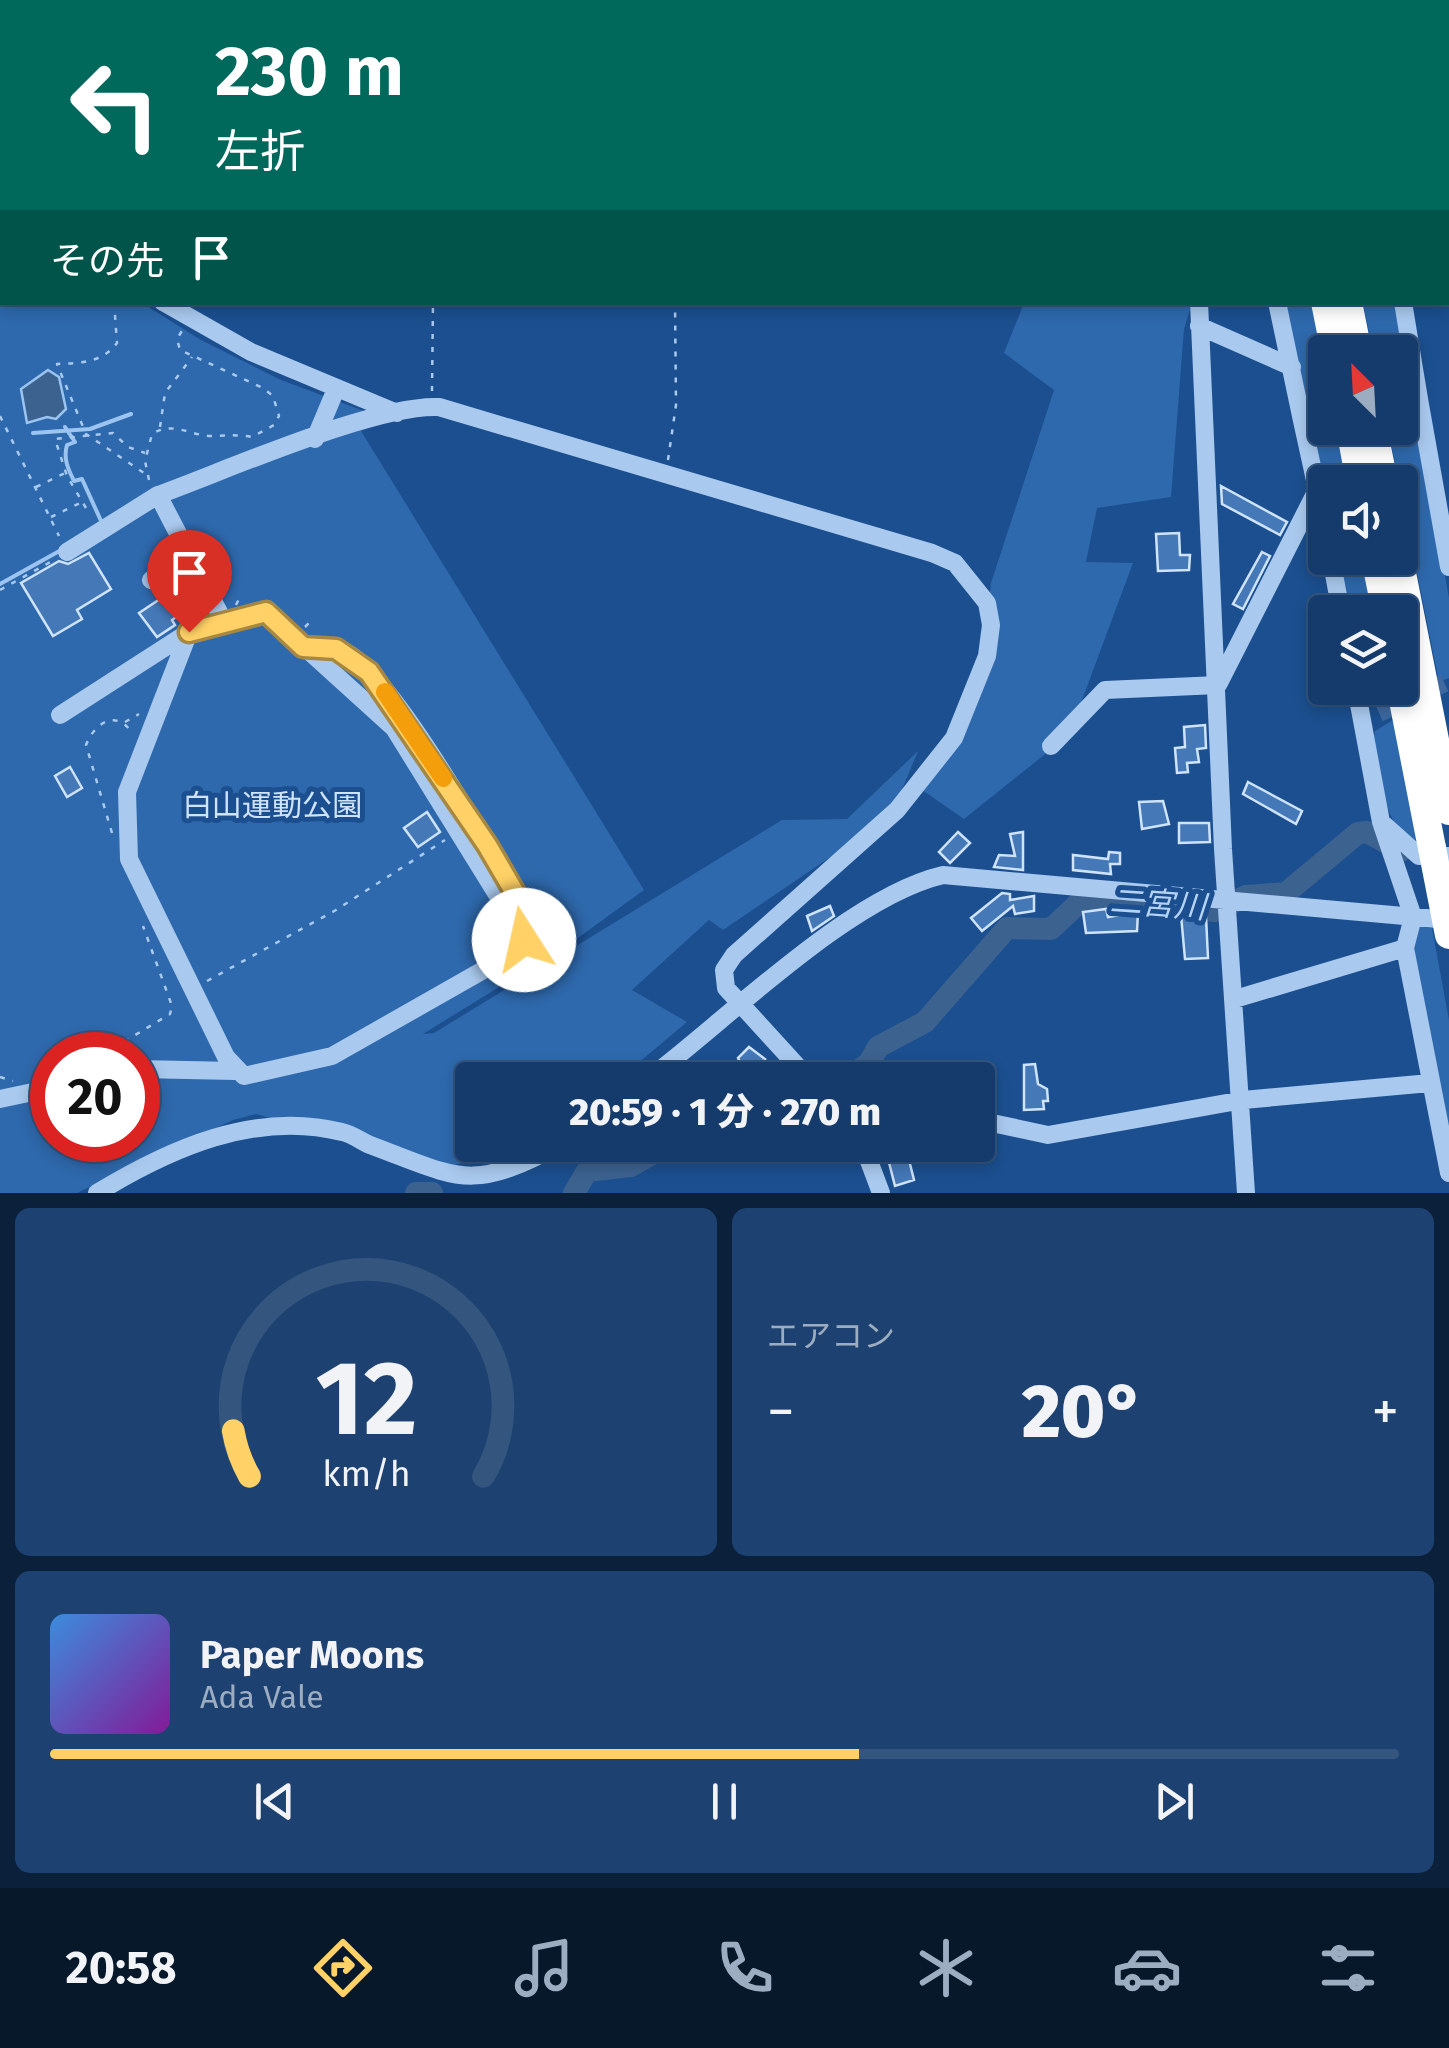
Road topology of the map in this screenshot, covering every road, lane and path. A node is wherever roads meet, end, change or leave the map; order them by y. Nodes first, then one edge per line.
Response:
1 (114, 305) edge
2 (168, 305) edge
3 (432, 305) edge
4 (676, 305) edge
5 (1199, 305) edge
6 (1278, 305) edge
7 (1326, 305) edge
8 (1349, 305) edge
9 (1407, 307) edge
10 (1199, 326) junction
11 (181, 332) dead end
12 (1332, 335) edge
13 (1355, 335) edge
14 (192, 357) junction
15 (1292, 367) junction
16 (336, 389) junction
17 (432, 407) junction
18 (397, 413) junction
19 (0, 416) edge
20 (160, 429) junction
21 (86, 434) junction
22 (316, 438) junction
23 (1429, 447) junction
24 (147, 454) junction
25 (1449, 458) edge
26 (1315, 465) edge
27 (666, 471) junction
28 (66, 473) junction
29 (144, 473) junction
30 (35, 487) junction
31 (158, 496) junction
32 (83, 502) junction
33 (86, 508) dead end
34 (1308, 508) edge
35 (50, 518) junction
36 (67, 552) junction
37 (189, 552) junction
38 (1449, 567) edge
39 (1402, 575) edge
40 (151, 580) dead end
41 (0, 590) edge
42 (225, 624) junction
43 (189, 632) junction
44 (303, 647) junction
45 (1218, 685) junction
46 (1364, 705) edge
47 (1405, 705) edge
48 (60, 715) dead end
49 (1050, 746) dead end
50 (1449, 810) edge
51 (1381, 822) junction
52 (461, 830) junction
53 (1441, 852) edge
54 (1229, 902) junction
55 (1413, 917) junction
56 (1449, 920) edge
57 (504, 921) dead end
58 (1449, 935) edge
59 (1405, 948) junction
60 (193, 989) junction
61 (1234, 999) junction
62 (742, 1003) junction
63 (669, 1062) edge
64 (794, 1062) edge
65 (160, 1069) edge
66 (235, 1071) junction
67 (1430, 1084) junction
68 (30, 1093) edge
69 (0, 1100) edge
70 (1243, 1100) junction
71 (995, 1124) edge
72 (529, 1162) edge
73 (869, 1162) edge
74 (1449, 1174) edge
75 (97, 1193) edge
76 (881, 1193) edge
77 (1246, 1193) edge

1 - 21 path
2 - 16 street
3 - 17 path
4 - 27 path
5 - 10 street
6 - 15 street
7 - 12 highway
8 - 13 highway
9 - 23 street
10 - 15 street
10 - 45 street
11 - 14 path
14 - 20 path
14 - 20 path
15 - 26 street
16 - 18 street
16 - 22 street
17 - 18 street
17 - 27 street
18 - 22 street
19 - 30 path
20 - 24 path
21 - 24 path
21 - 28 path
21 - 29 path
22 - 31 street
23 - 25 street
23 - 38 street
24 - 29 path
27 - 62 street
28 - 30 path
28 - 32 path
29 - 31 path
30 - 35 path
31 - 36 street
31 - 37 street
32 - 33 path
32 - 35 path
34 - 45 street
35 - 36 path
36 - 41 path
37 - 40 street
37 - 42 street
39 - 50 highway
42 - 43 street
42 - 44 street
43 - 48 street
43 - 60 street
44 - 52 street
44 - 66 street
45 - 49 street
45 - 54 street
46 - 51 street
47 - 53 highway
51 - 53 street
51 - 55 street
52 - 57 street
52 - 60 path
53 - 58 highway, bridge
54 - 55 street
54 - 61 street
54 - 62 street
55 - 56 street
55 - 59 street
59 - 61 street
59 - 67 street
60 - 66 street
61 - 70 street
62 - 63 street
62 - 64 street
65 - 66 street
67 - 70 street
67 - 74 street
68 - 69 street
70 - 71 street
70 - 77 street
72 - 75 street
73 - 76 street

